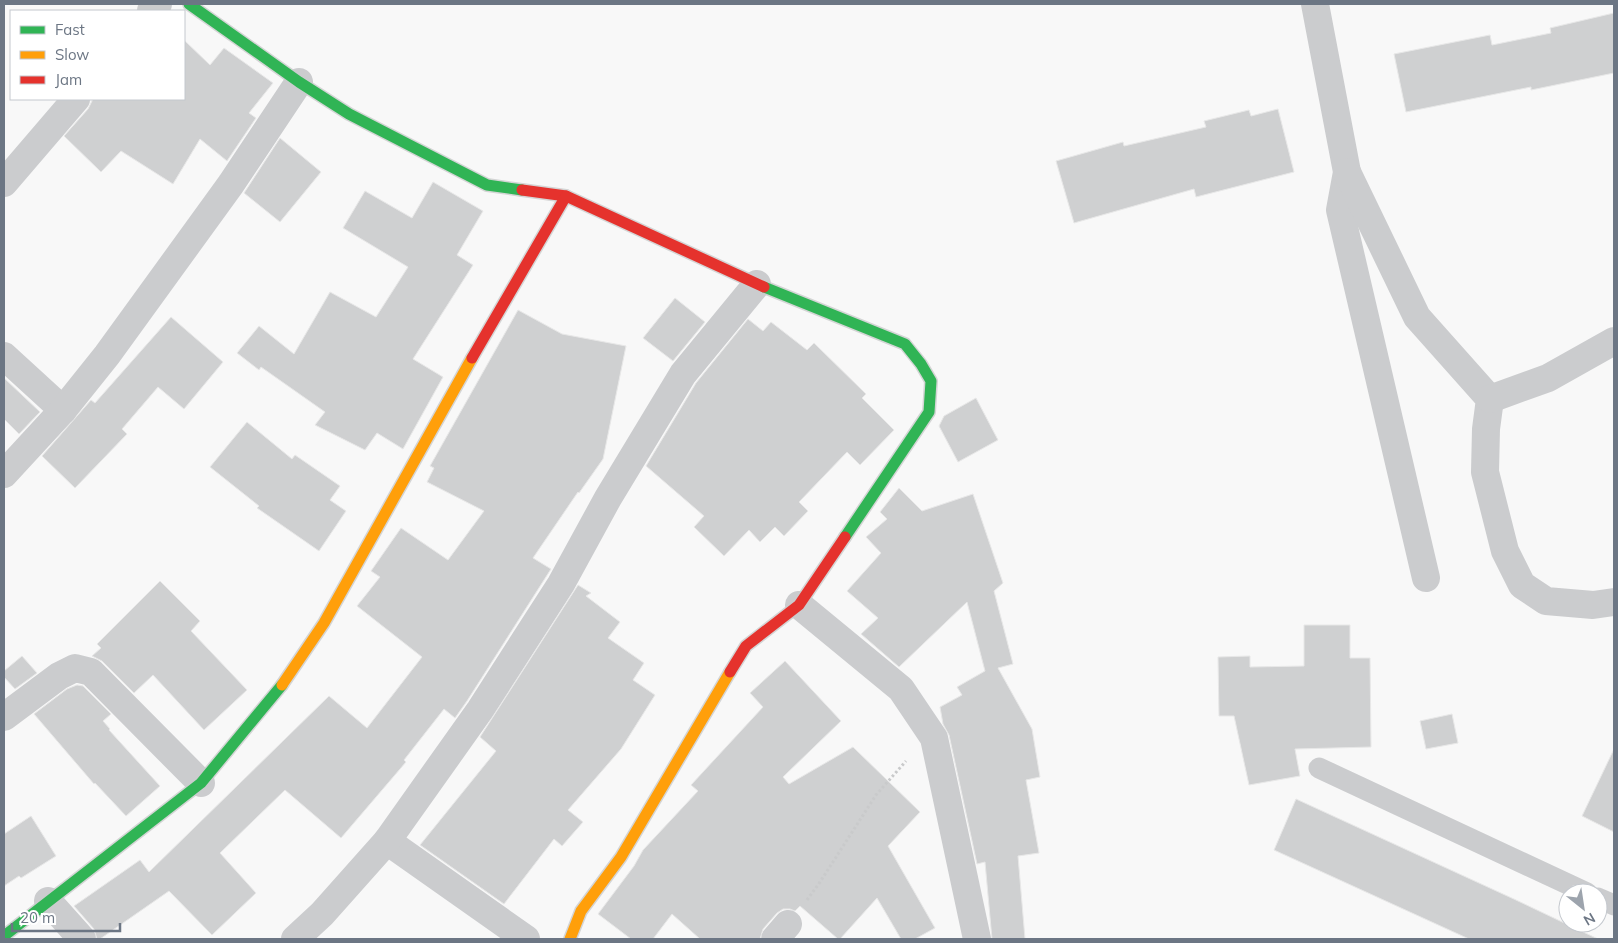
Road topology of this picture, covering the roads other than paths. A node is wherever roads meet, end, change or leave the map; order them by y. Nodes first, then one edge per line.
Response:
1 (189, 4) edge
2 (1315, 4) edge
3 (299, 82) junction
4 (75, 100) edge
5 (1347, 172) junction
6 (4, 183) edge
7 (566, 196) junction
8 (757, 284) junction
9 (1614, 341) edge
10 (4, 356) edge
11 (1490, 399) junction
12 (63, 410) junction
13 (4, 474) edge
14 (1426, 578) dead end
15 (1614, 602) edge
16 (800, 605) junction
17 (4, 718) edge
18 (1319, 768) dead end
19 (201, 783) junction
20 (387, 841) junction
21 (1566, 883) edge
22 (48, 901) junction
23 (4, 936) edge
24 (82, 939) edge
25 (294, 939) edge
26 (526, 939) edge
27 (570, 939) edge
28 (977, 939) edge

1 - 3 street
2 - 5 street
3 - 7 street
3 - 12 street
4 - 6 street
5 - 11 street
5 - 14 street
7 - 8 street
7 - 19 street
8 - 16 street
8 - 20 street
9 - 11 street
10 - 12 street
11 - 15 street
12 - 13 street
16 - 27 street
16 - 28 street
17 - 19 street
18 - 21 lane
19 - 22 street
20 - 25 street
20 - 26 street
22 - 23 street
22 - 24 street

